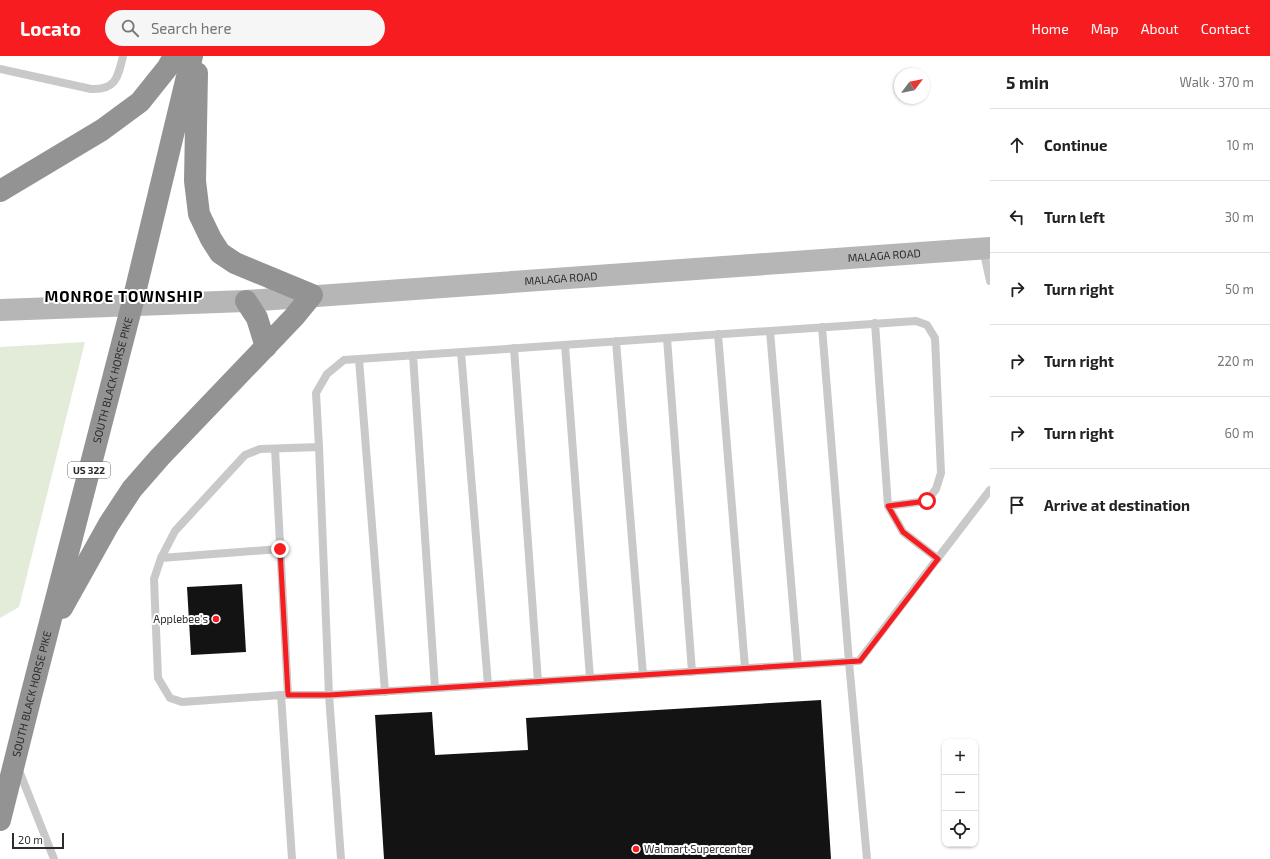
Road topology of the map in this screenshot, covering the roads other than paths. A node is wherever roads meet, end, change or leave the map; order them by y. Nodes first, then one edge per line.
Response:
1 (123, 56) edge
2 (174, 56) edge
3 (192, 56) edge
4 (198, 56) edge
5 (0, 69) edge
6 (0, 191) edge
7 (987, 248) edge
8 (990, 281) edge
9 (312, 296) junction
10 (246, 301) junction
11 (132, 305) junction
12 (0, 310) edge
13 (875, 324) junction
14 (822, 327) junction
15 (770, 331) junction
16 (718, 334) junction
17 (667, 338) junction
18 (616, 341) junction
19 (565, 345) junction
20 (266, 347) junction
21 (514, 348) junction
22 (461, 352) junction
23 (413, 355) junction
24 (358, 359) junction
25 (319, 447) junction
26 (275, 449) junction
27 (990, 490) edge
28 (888, 506) junction
29 (280, 549) junction
30 (160, 558) junction
31 (938, 559) junction
32 (47, 635) junction
33 (849, 662) junction
34 (798, 665) junction
35 (745, 668) junction
36 (692, 672) junction
37 (643, 675) junction
38 (590, 678) junction
39 (538, 682) junction
40 (488, 685) junction
41 (436, 688) junction
42 (385, 692) junction
43 (285, 695) junction
44 (329, 695) junction
45 (15, 759) junction
46 (0, 820) edge
47 (54, 859) edge
48 (292, 859) edge
49 (341, 859) edge
50 (867, 859) edge

1 - 5 lane
2 - 6 highway
3 - 11 highway, SOUTH BLACK HORSE PIKE / US 322
4 - 9 highway
7 - 8 lane
7 - 9 main road, MALAGA ROAD
9 - 10 main road, MALAGA ROAD
9 - 20 highway
10 - 11 main road, MALAGA ROAD
10 - 20 highway
11 - 12 main road, MALAGA ROAD
11 - 32 highway, SOUTH BLACK HORSE PIKE / US 322
13 - 14 lane
13 - 28 lane
13 - 28 lane
14 - 15 lane
14 - 33 lane
15 - 16 lane
15 - 34 lane
16 - 17 lane
16 - 35 lane
17 - 18 lane
17 - 36 lane
18 - 19 lane
18 - 37 lane
19 - 21 lane
19 - 38 lane
20 - 32 highway
21 - 22 lane
21 - 39 lane
22 - 23 lane
22 - 40 lane
23 - 24 lane
23 - 41 lane
24 - 25 lane
24 - 42 lane
25 - 26 lane
25 - 44 lane
26 - 29 lane
26 - 30 lane
27 - 31 lane
28 - 31 lane
29 - 30 lane
29 - 43 lane
30 - 43 lane
31 - 33 lane
32 - 45 highway, SOUTH BLACK HORSE PIKE / US 322
33 - 34 lane
33 - 50 lane
34 - 35 lane
35 - 36 lane
36 - 37 lane
37 - 38 lane
38 - 39 lane
39 - 40 lane
40 - 41 lane
41 - 42 lane
42 - 44 lane
43 - 44 lane
43 - 48 lane
44 - 49 lane
45 - 46 highway, SOUTH BLACK HORSE PIKE / US 322
45 - 47 lane

